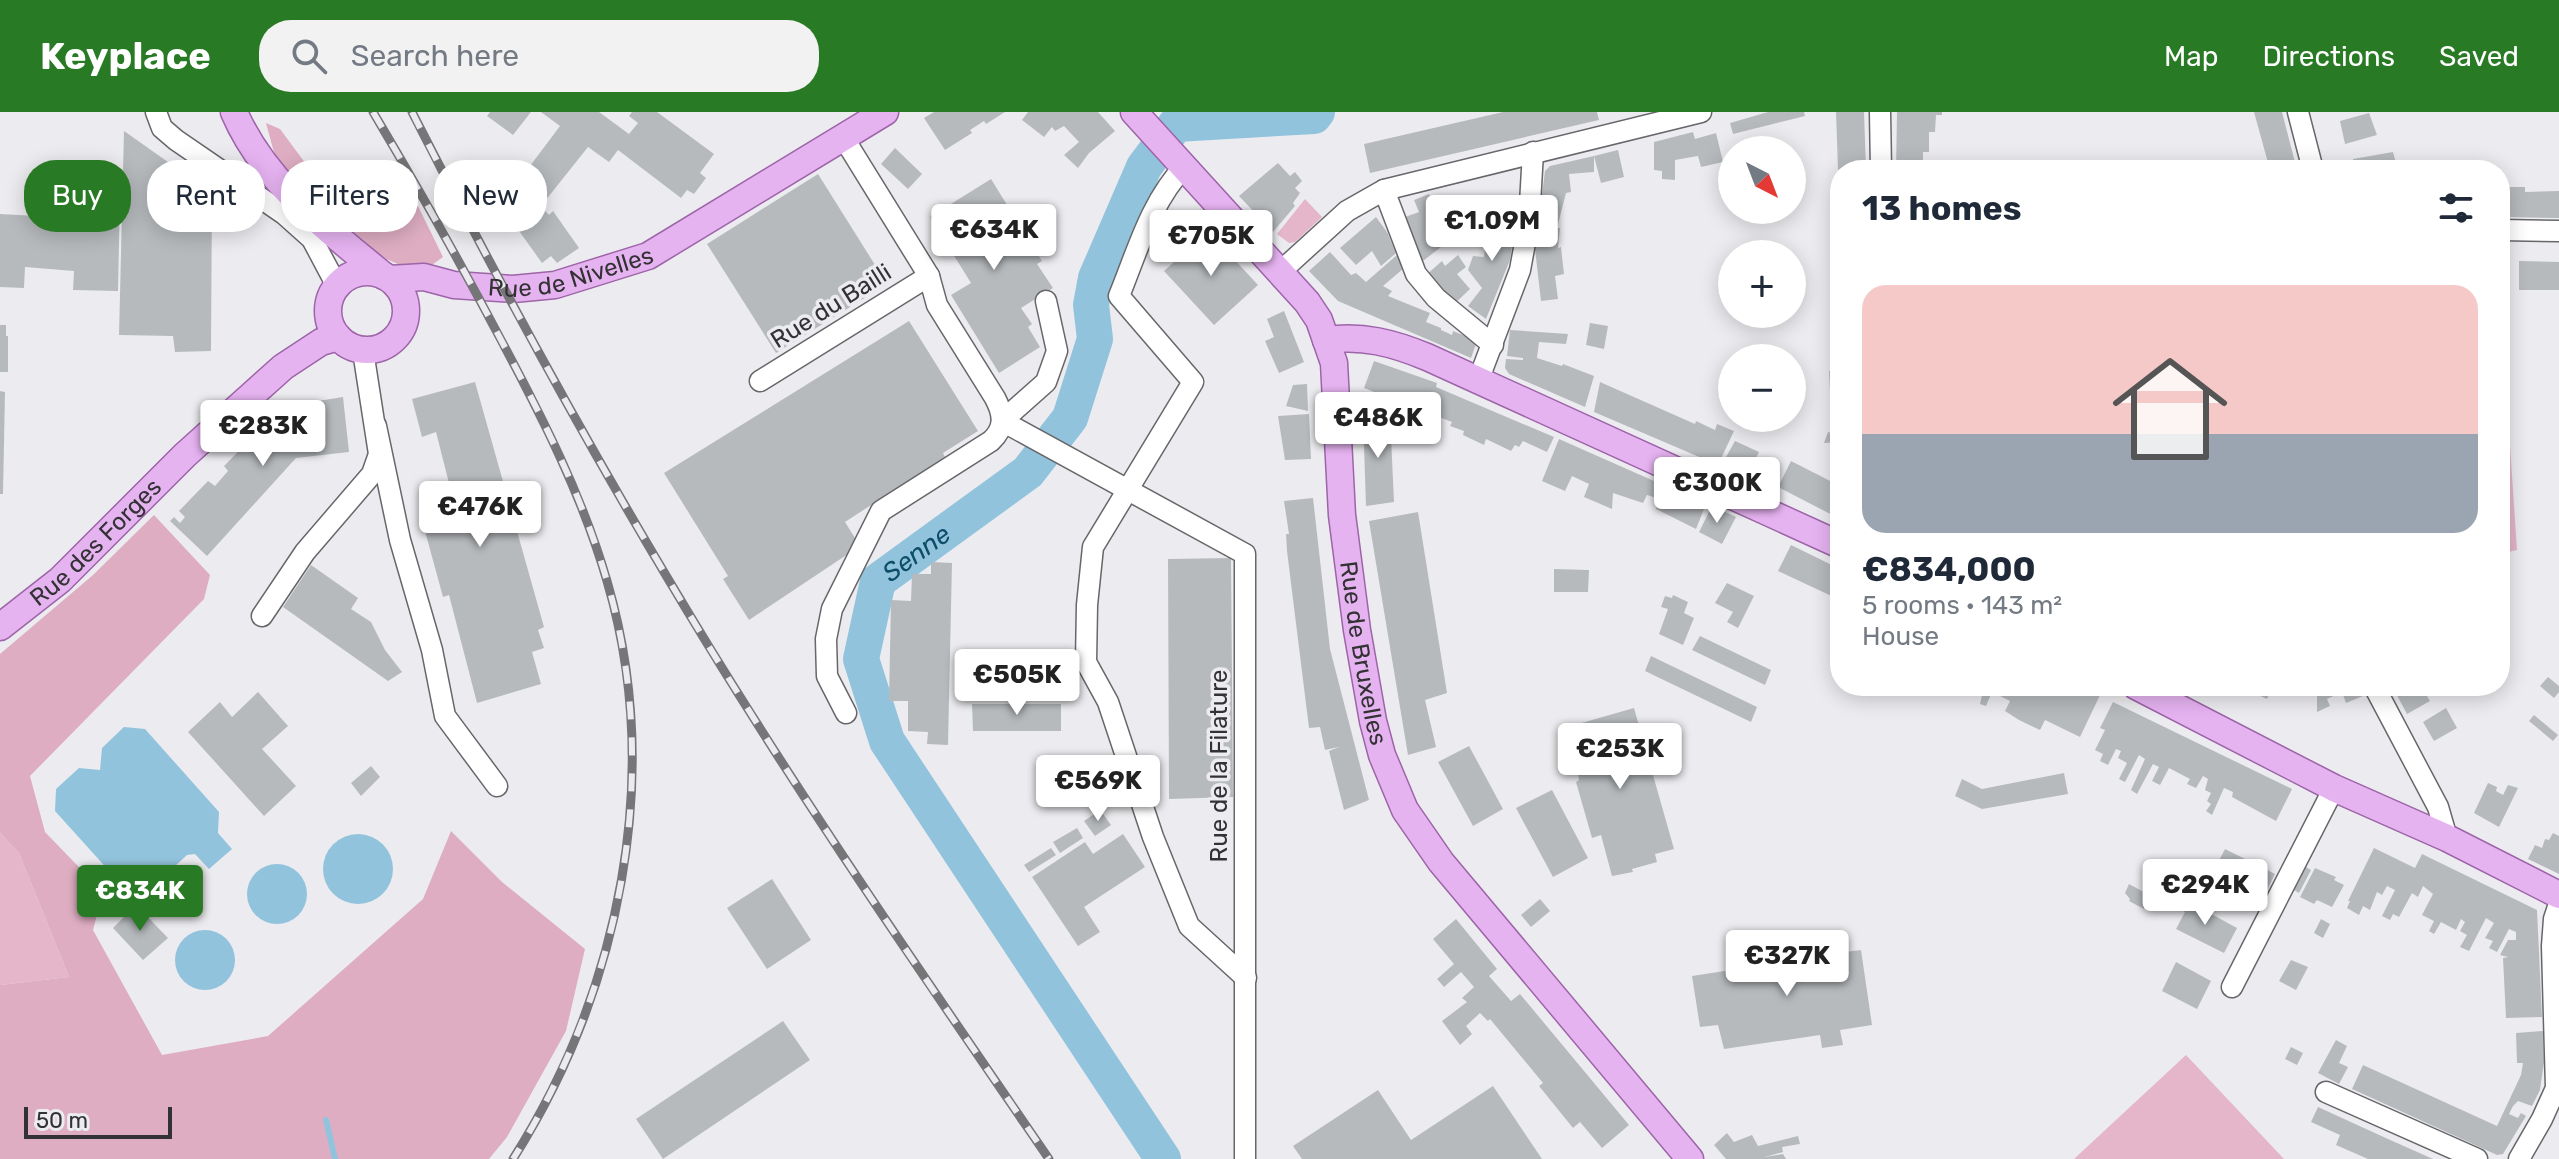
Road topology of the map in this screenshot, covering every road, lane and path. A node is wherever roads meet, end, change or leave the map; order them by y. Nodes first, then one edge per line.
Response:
1 (156, 112) edge
2 (234, 112) edge
3 (1701, 112) edge
4 (1880, 112) edge
5 (2298, 112) edge
6 (1141, 119) edge
7 (860, 122) edge
8 (1533, 152) junction
9 (1881, 160) edge
10 (2310, 160) edge
11 (1182, 163) junction
12 (1384, 190) junction
13 (2510, 230) edge
14 (2559, 231) edge
15 (1281, 271) junction
16 (929, 276) junction
17 (387, 278) junction
18 (454, 285) junction
19 (337, 286) junction
20 (1046, 301) dead end
21 (404, 324) junction
22 (338, 337) junction
23 (1326, 340) junction
24 (1493, 345) junction
25 (363, 351) junction
26 (760, 381) dead end
27 (1478, 381) junction
28 (1002, 421) junction
29 (376, 426) junction
30 (1128, 492) junction
31 (1830, 540) edge
32 (262, 616) dead end
33 (0, 627) edge
34 (2155, 696) edge
35 (2379, 696) edge
36 (846, 713) dead end
37 (497, 786) dead end
38 (2334, 788) junction
39 (2447, 838) junction
40 (2559, 895) edge
41 (2559, 904) edge
42 (1246, 978) junction
43 (2232, 987) dead end
44 (2326, 1092) dead end
45 (1245, 1159) edge
46 (1690, 1159) edge
47 (2477, 1159) edge
48 (2519, 1159) edge

1 - 19 street
2 - 17 main road
3 - 8 street
4 - 9 street
5 - 10 street
6 - 11 main road, Rue de Bruxelles
7 - 16 street
7 - 18 main road, Rue de Nivelles
8 - 12 street
8 - 24 street
11 - 15 main road, Rue de Bruxelles
11 - 30 street
12 - 15 street
12 - 24 street
13 - 14 street
15 - 23 main road, Rue de Bruxelles
16 - 26 street, Rue du Bailli
16 - 28 street
17 - 18 main road, Rue de Nivelles
17 - 19 main road
17 - 21 main road
18 - 21 main road, Rue de Nivelles
19 - 22 main road
20 - 28 street
21 - 25 main road
22 - 25 main road
22 - 33 main road, Rue des Forges
23 - 27 main road
23 - 46 main road, Rue de Bruxelles
24 - 27 street
25 - 29 street
27 - 31 main road
28 - 30 street
28 - 36 street
29 - 32 street
29 - 37 street
30 - 42 street
30 - 42 street, Rue de la Filature
34 - 38 main road
35 - 39 street
38 - 39 main road
38 - 43 street
39 - 40 main road
41 - 48 street
42 - 45 street, Rue de la Filature
44 - 47 street

